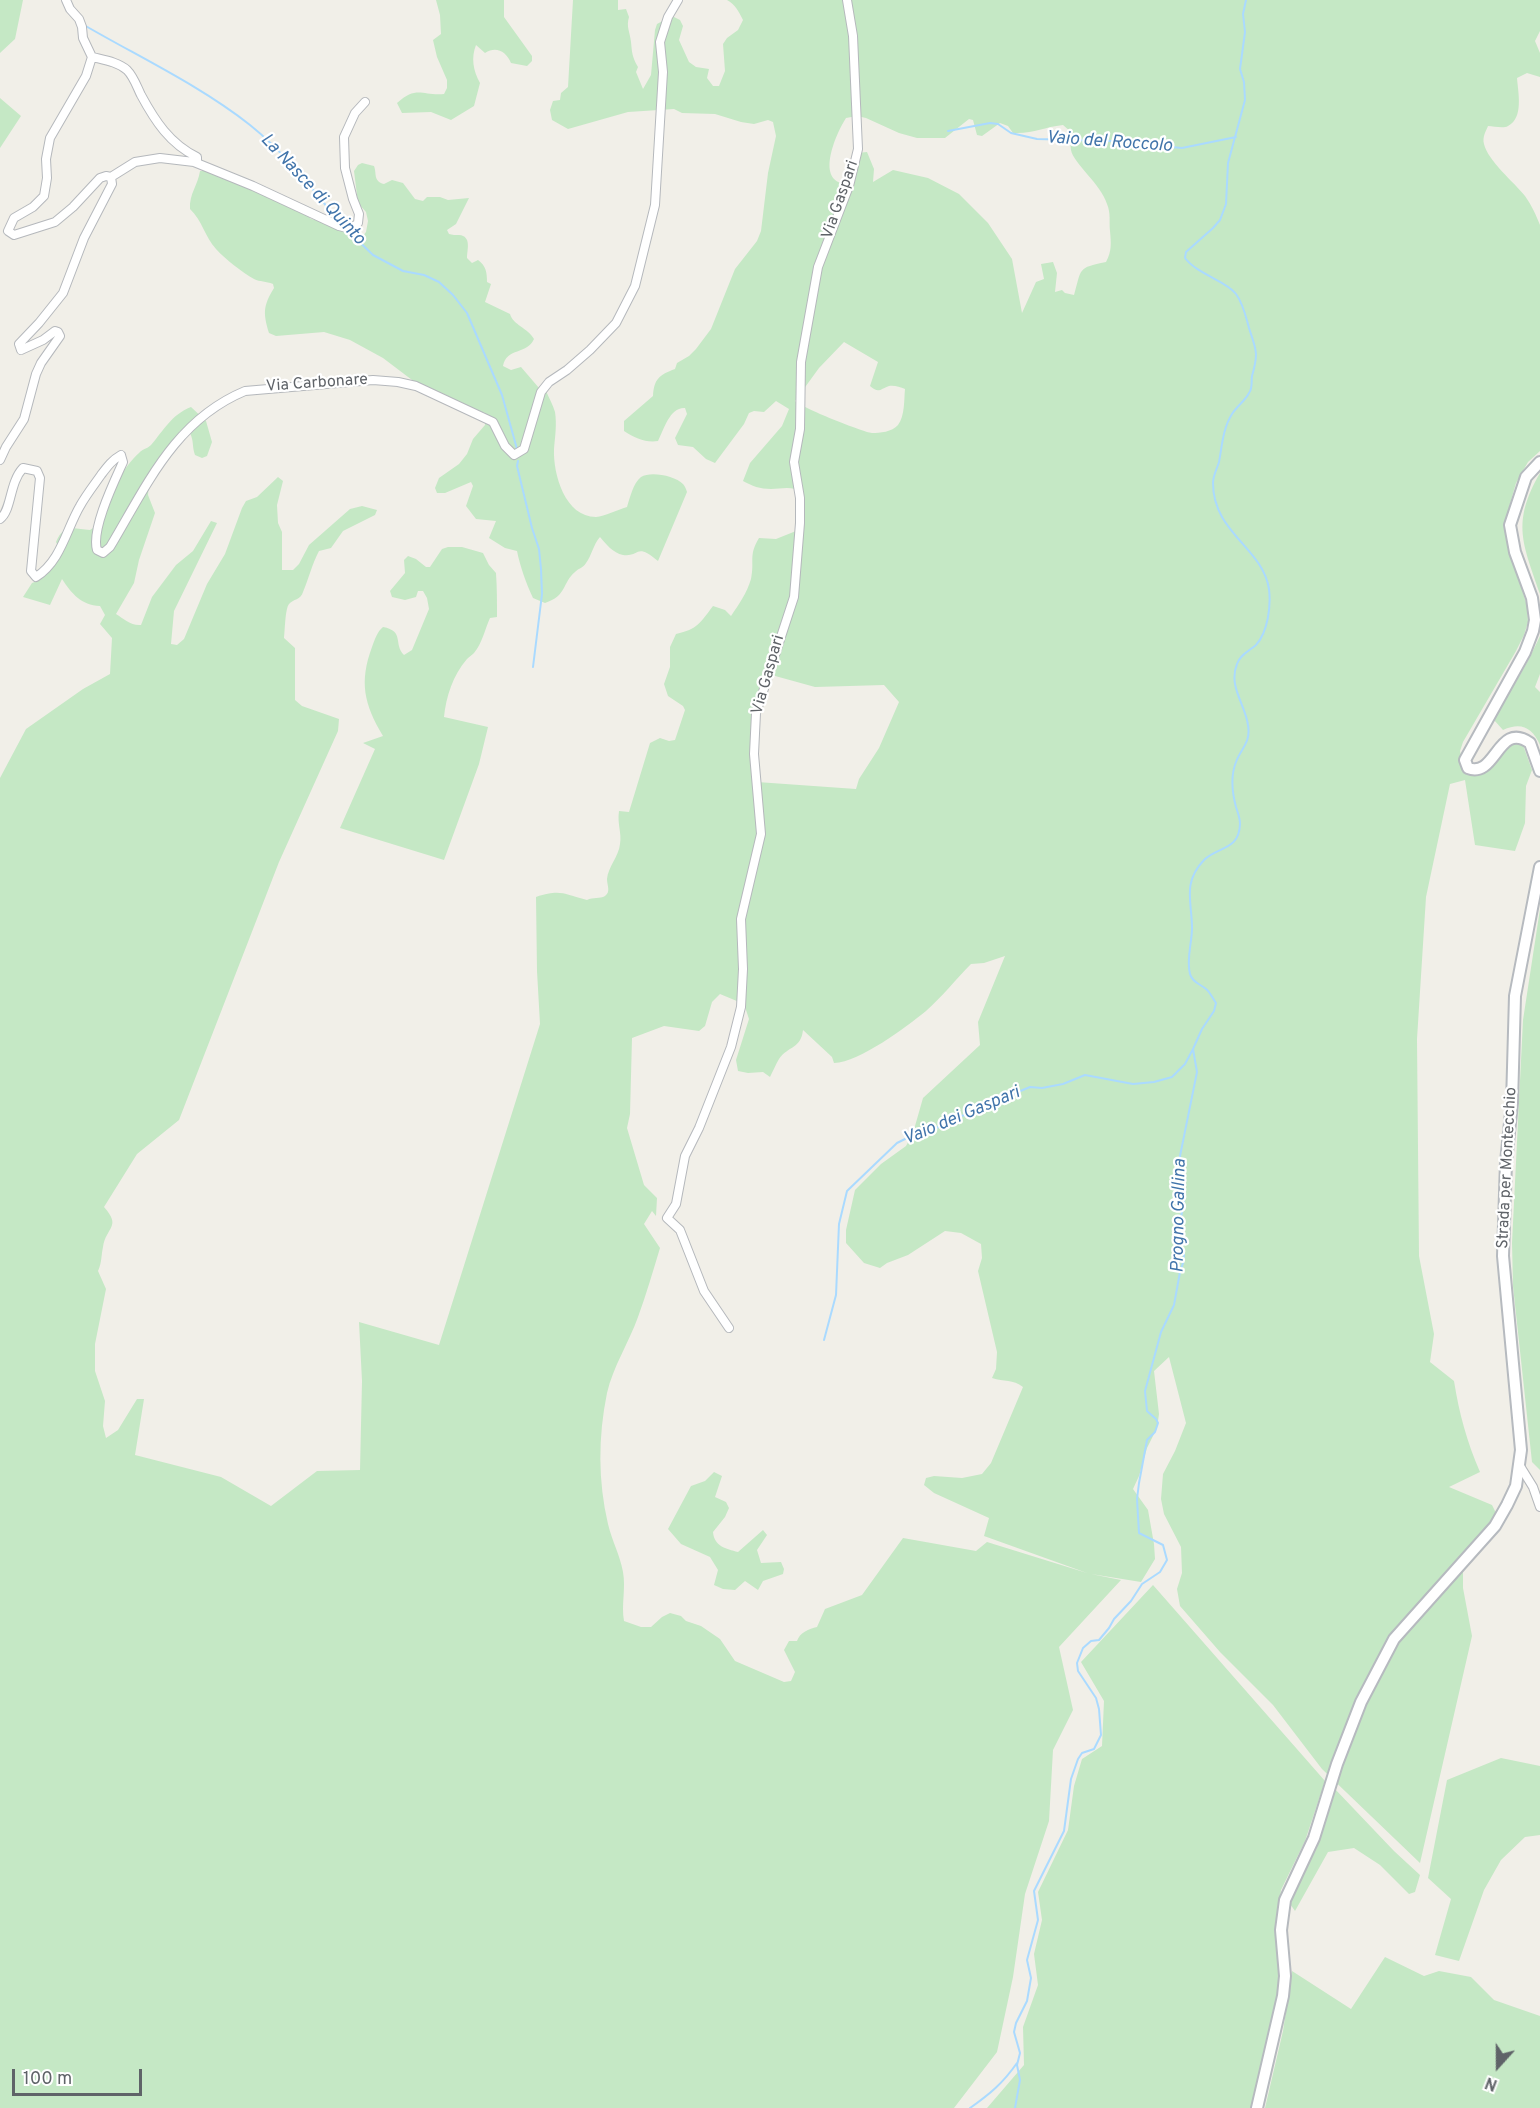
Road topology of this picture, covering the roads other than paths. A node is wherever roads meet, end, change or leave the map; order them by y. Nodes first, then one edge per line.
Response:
1 (66, 0) edge
2 (678, 0) edge
3 (847, 0) edge
4 (92, 57) junction
5 (365, 102) dead end
6 (194, 162) junction
7 (111, 177) junction
8 (0, 460) edge
9 (1540, 462) edge
10 (0, 519) edge
11 (1540, 771) edge
12 (1540, 867) edge
13 (729, 1328) dead end
14 (1520, 1466) junction
15 (1540, 1507) edge
16 (1257, 2108) edge

1 - 4 street
2 - 10 street, Via Carbonare
3 - 13 street, Via Gaspari
4 - 6 street
4 - 7 street
5 - 6 street
6 - 7 street
7 - 8 street
9 - 11 street
12 - 14 street, Strada per Montecchio
14 - 15 street
14 - 16 street, Strada per Montecchio

